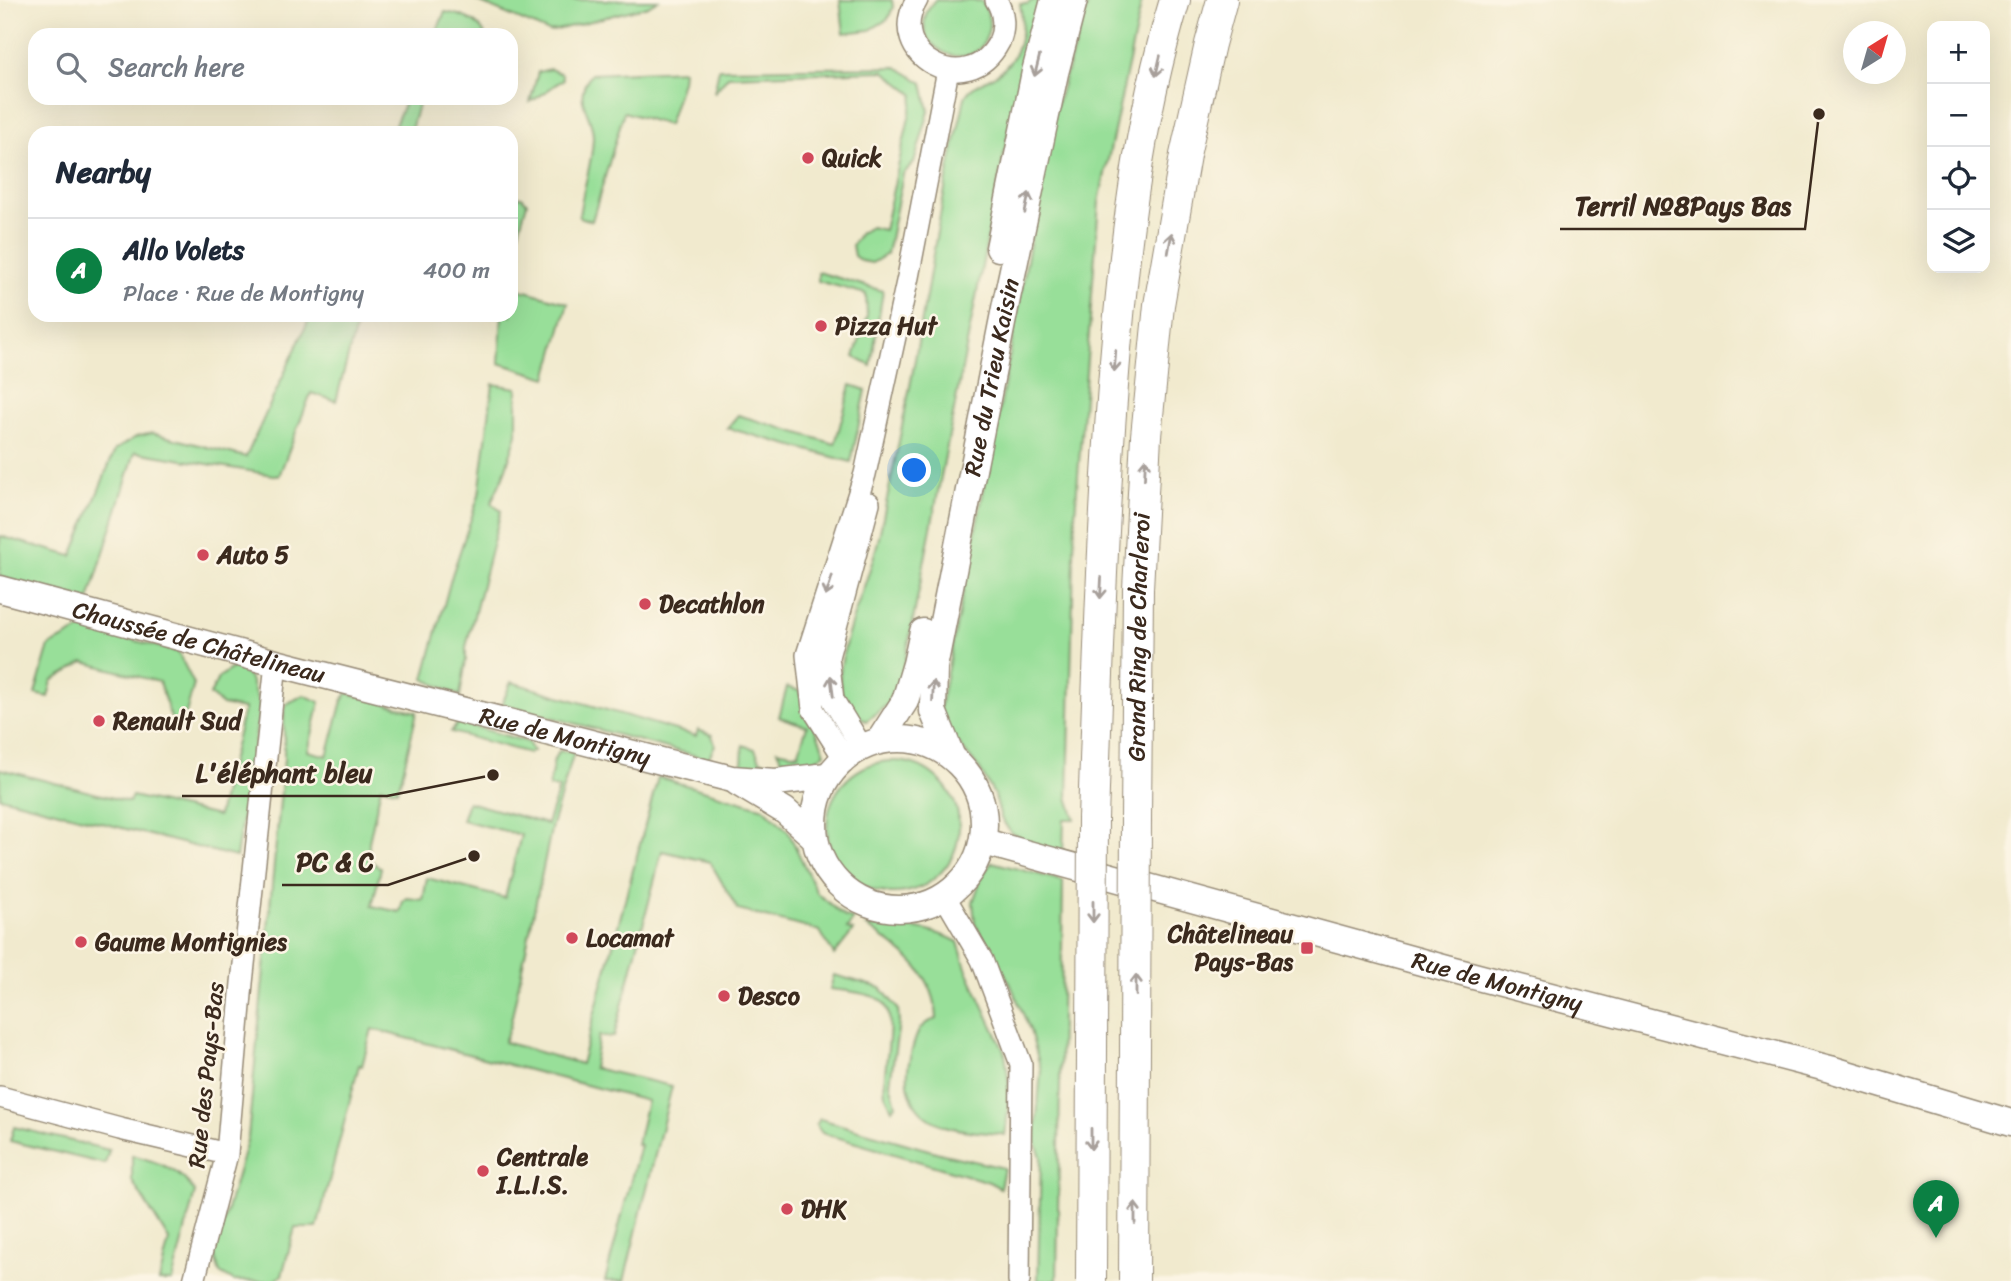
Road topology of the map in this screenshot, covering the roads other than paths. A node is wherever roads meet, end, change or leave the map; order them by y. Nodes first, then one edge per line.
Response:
1 (917, 0) edge
2 (1054, 0) edge
3 (1074, 0) edge
4 (1175, 0) edge
5 (1222, 0) edge
6 (1000, 1) edge
7 (948, 70) junction
8 (0, 590) edge
9 (276, 663) junction
10 (399, 694) joint
11 (853, 755) junction
12 (951, 755) junction
13 (732, 779) junction
14 (813, 836) junction
15 (984, 842) junction
16 (945, 897) junction
17 (0, 1097) edge
18 (2011, 1123) edge
19 (227, 1154) junction
20 (194, 1281) edge
21 (1019, 1281) edge
22 (1091, 1281) edge
23 (1134, 1281) edge

1 - 7 street
2 -> 11 main road, Rue du Trieu Kaisin
12 -> 3 main road, Rue du Trieu Kaisin
4 -> 22 highway, Grand Ring de Charleroi, bridge
23 -> 5 highway, Grand Ring de Charleroi, bridge
6 - 7 street
7 - 11 street
8 - 9 main road, Chaussée de Châtelineau
9 - 10 main road, Chaussée de Châtelineau
9 - 19 street, Rue des Pays-Bas
10 - 13 main road, Rue de Montigny
11 - 12 main road
11 - 13 main road
11 - 14 main road
12 - 15 main road
13 - 14 main road
14 - 16 main road
15 - 16 main road
15 - 18 main road, Rue de Montigny
16 - 21 street
17 - 19 street
19 - 20 street, Rue des Pays-Bas

